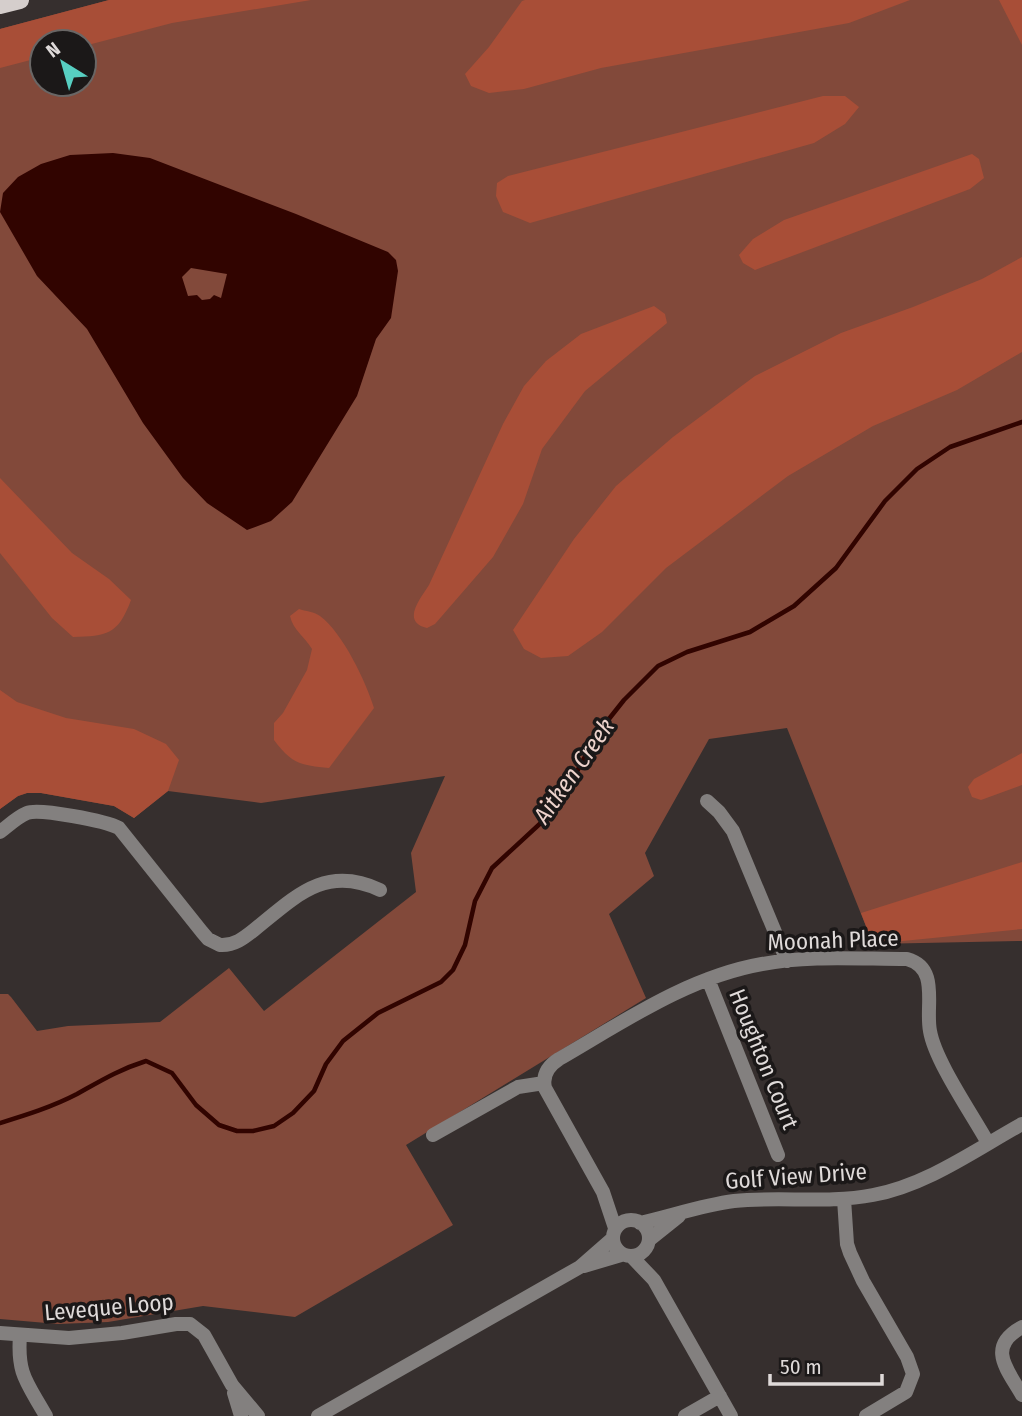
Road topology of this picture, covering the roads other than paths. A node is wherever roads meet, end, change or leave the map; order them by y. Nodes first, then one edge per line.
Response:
1 (20, 0) edge
2 (0, 5) edge
3 (707, 801) dead end
4 (0, 832) edge
5 (380, 890) dead end
6 (787, 961) junction
7 (708, 979) junction
8 (544, 1083) junction
9 (1022, 1124) edge
10 (433, 1135) dead end
11 (988, 1143) junction
12 (778, 1155) dead end
13 (603, 1192) junction
14 (844, 1199) junction
15 (683, 1213) junction
16 (636, 1221) junction
17 (614, 1233) junction
18 (648, 1244) junction
19 (627, 1256) junction
20 (580, 1267) junction
21 (654, 1280) junction
22 (1022, 1327) edge
23 (0, 1333) edge
24 (20, 1335) junction
25 (232, 1385) junction
26 (1022, 1395) edge
27 (720, 1396) junction
28 (46, 1416) edge
29 (241, 1416) edge
30 (258, 1416) edge
31 (318, 1416) edge
32 (685, 1416) edge
33 (731, 1416) edge
34 (866, 1416) edge

1 - 2 main road
3 - 6 street
4 - 5 street
6 - 7 street, Moonah Place
6 - 11 street, Moonah Place
7 - 8 street, Moonah Place
7 - 12 street, Houghton Court
8 - 10 street
8 - 13 street
9 - 11 street, Golf View Drive
11 - 14 street, Golf View Drive
13 - 16 street
13 - 17 street
14 - 15 street, Golf View Drive
14 - 34 street
15 - 16 street, Golf View Drive
15 - 18 street, Golf View Drive
16 - 17 street
16 - 18 street
17 - 19 street
17 - 20 street
18 - 19 street
18 - 21 street
19 - 20 street
19 - 21 street
20 - 31 street
21 - 27 street
22 - 26 street
23 - 24 street, Leveque Loop
24 - 25 street, Leveque Loop
24 - 28 street
25 - 29 street, Leveque Loop
25 - 30 street, Leveque Loop
27 - 32 street
27 - 33 street

